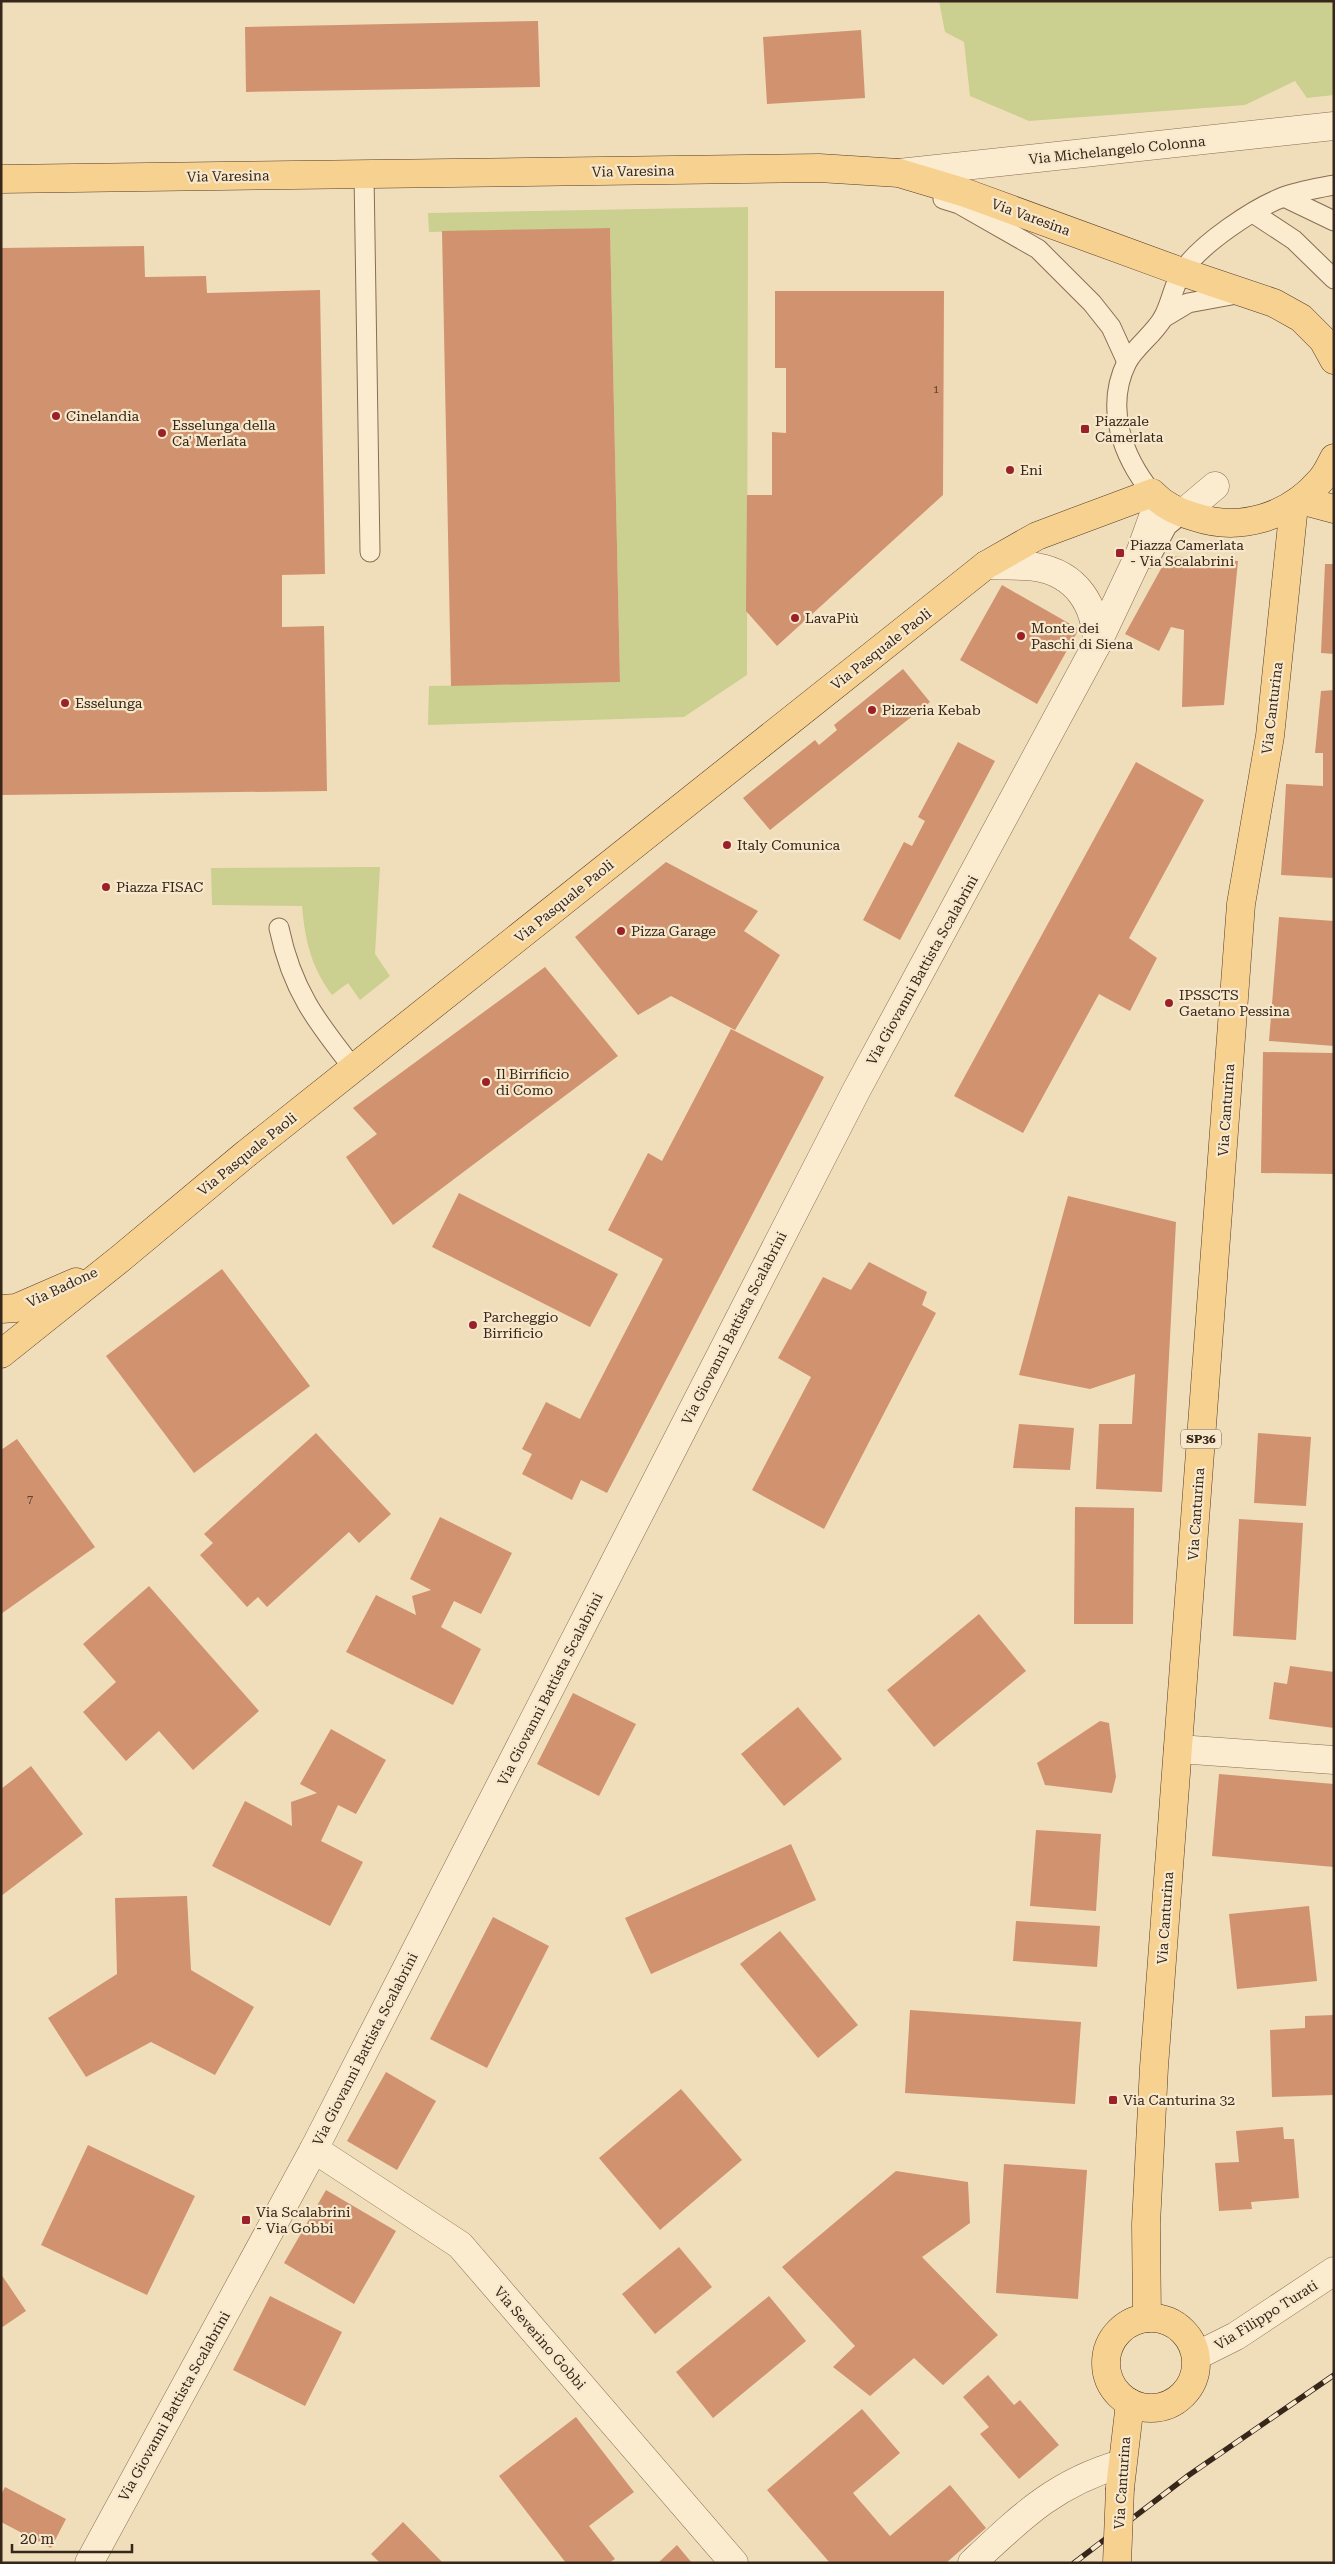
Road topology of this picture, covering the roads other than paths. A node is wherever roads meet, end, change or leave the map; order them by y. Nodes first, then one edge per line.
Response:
1 (1334, 126) edge
2 (900, 173) junction
3 (1, 179) edge
4 (364, 180) junction
5 (1334, 185) edge
6 (1, 191) edge
7 (1284, 197) junction
8 (1253, 213) junction
9 (1334, 221) edge
10 (1182, 272) junction
11 (1334, 279) edge
12 (1245, 293) junction
13 (1163, 318) junction
14 (1330, 351) edge
15 (1127, 362) junction
16 (1334, 458) edge
17 (1214, 486) dead end
18 (1156, 496) junction
19 (1297, 502) junction
20 (1334, 509) edge
21 (1183, 513) junction
22 (1245, 523) junction
23 (370, 552) dead end
24 (1287, 564) junction
25 (986, 566) junction
26 (1101, 648) junction
27 (279, 928) dead end
28 (354, 1069) junction
29 (122, 1258) junction
30 (1, 1309) edge
31 (1, 1354) edge
32 (1178, 1748) junction
33 (1334, 1760) edge
34 (314, 2149) junction
35 (1334, 2271) edge
36 (1147, 2318) junction
37 (1196, 2356) junction
38 (1130, 2403) junction
39 (1120, 2476) junction
40 (89, 2563) edge
41 (734, 2563) edge
42 (972, 2563) edge
43 (1117, 2563) edge

1 - 2 street, Via Michelangelo Colonna
2 - 4 main road, Via Varesina
2 - 10 main road, Via Varesina
3 - 4 main road, Via Varesina
4 - 6 lane, Via Varesina
4 - 15 lane, Via Varesina
4 - 23 lane
5 - 7 lane
7 - 8 lane
7 - 9 lane
8 - 10 lane
8 - 11 lane
10 - 12 main road, Via Varesina
10 - 13 lane
12 - 13 lane
12 - 14 main road
13 - 15 lane
15 - 18 lane
16 - 19 main road
17 - 21 street
18 - 21 main road
18 - 25 main road, Via Pasquale Paoli
18 - 26 street
19 - 20 main road
19 - 22 main road
19 - 24 main road
21 - 22 main road
21 - 26 lane
22 - 24 main road
24 - 32 main road, Via Canturina / SP36
25 - 26 street
25 - 28 main road, Via Pasquale Paoli
26 - 34 street, Via Giovanni Battista Scalabrini
27 - 28 lane
28 - 29 main road, Via Pasquale Paoli
29 - 30 main road, Via Badone
29 - 31 main road, Via Pasquale Paoli
32 - 33 street
32 - 36 main road, Via Canturina / SP36
34 - 40 street, Via Giovanni Battista Scalabrini
34 - 41 street, Via Severino Gobbi
35 - 37 street, Via Filippo Turati
36 - 37 main road
36 - 38 main road
37 - 38 main road
38 - 39 main road, Via Canturina
39 - 42 street
39 - 43 main road, Via Canturina, bridge

